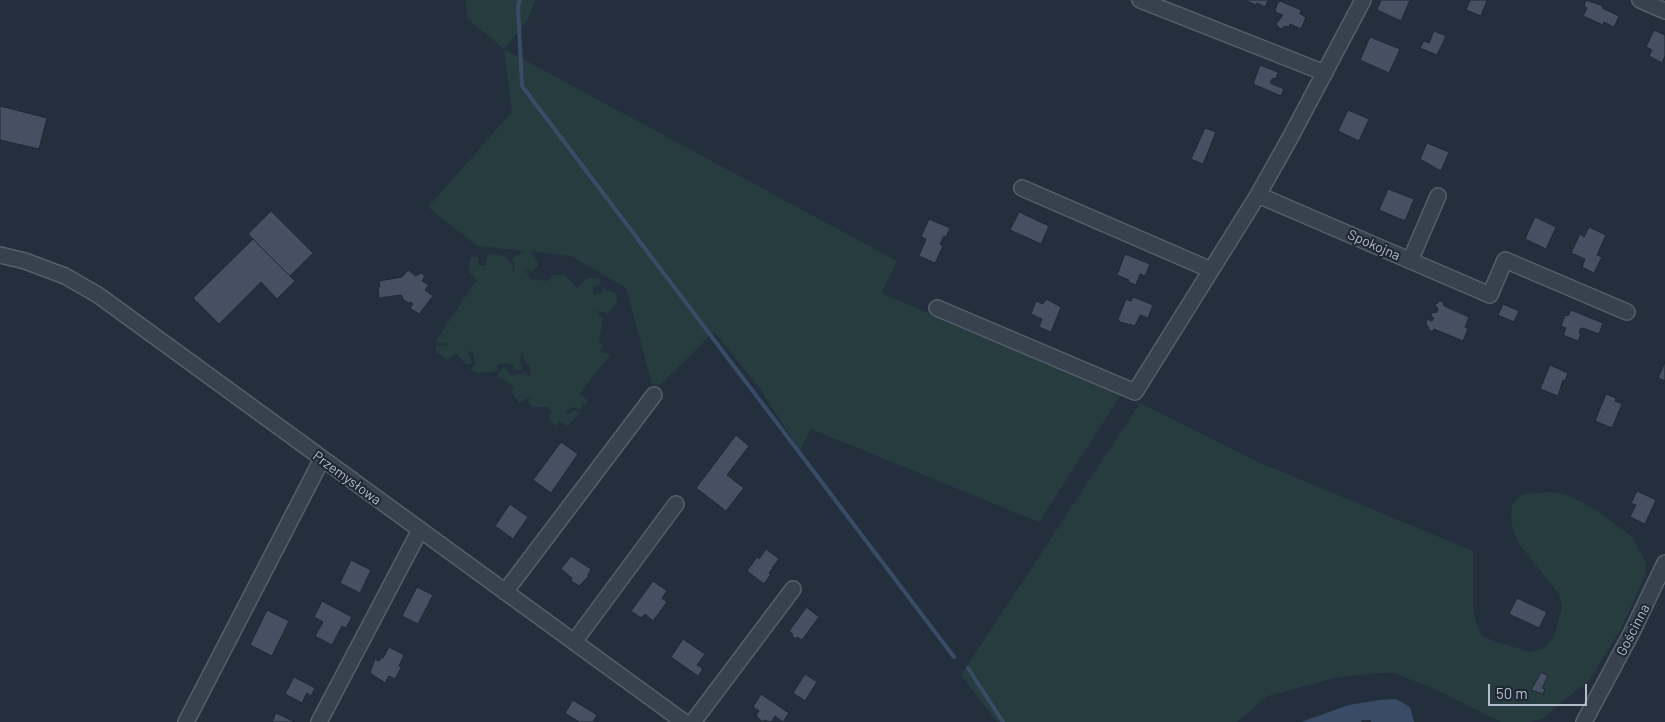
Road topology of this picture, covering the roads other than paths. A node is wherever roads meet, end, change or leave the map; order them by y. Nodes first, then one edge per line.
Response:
1 (1140, 0) edge
2 (1364, 0) edge
3 (1640, 0) edge
4 (1665, 11) edge
5 (1325, 73) junction
6 (1022, 188) dead end
7 (1258, 195) junction
8 (1438, 196) dead end
9 (0, 255) edge
10 (1410, 261) junction
11 (1211, 270) junction
12 (937, 308) dead end
13 (1627, 312) dead end
14 (654, 395) dead end
15 (322, 459) junction
16 (676, 504) dead end
17 (420, 530) junction
18 (1665, 564) edge
19 (793, 589) dead end
20 (504, 592) junction
21 (574, 642) junction
22 (186, 722) edge
23 (319, 722) edge
24 (684, 722) edge
25 (693, 722) edge
26 (1584, 722) edge

1 - 5 street
2 - 5 street
3 - 4 street
5 - 7 street
6 - 11 street
7 - 10 street, Spokojna
7 - 11 street
8 - 10 street
9 - 15 street, Przemysłowa
10 - 13 street, Spokojna
11 - 12 street
14 - 20 street
15 - 17 street, Przemysłowa
15 - 22 street
16 - 21 street
17 - 20 street, Przemysłowa
17 - 23 street
18 - 26 street, Gościnna
19 - 25 street
20 - 21 street, Przemysłowa
21 - 24 street, Przemysłowa

